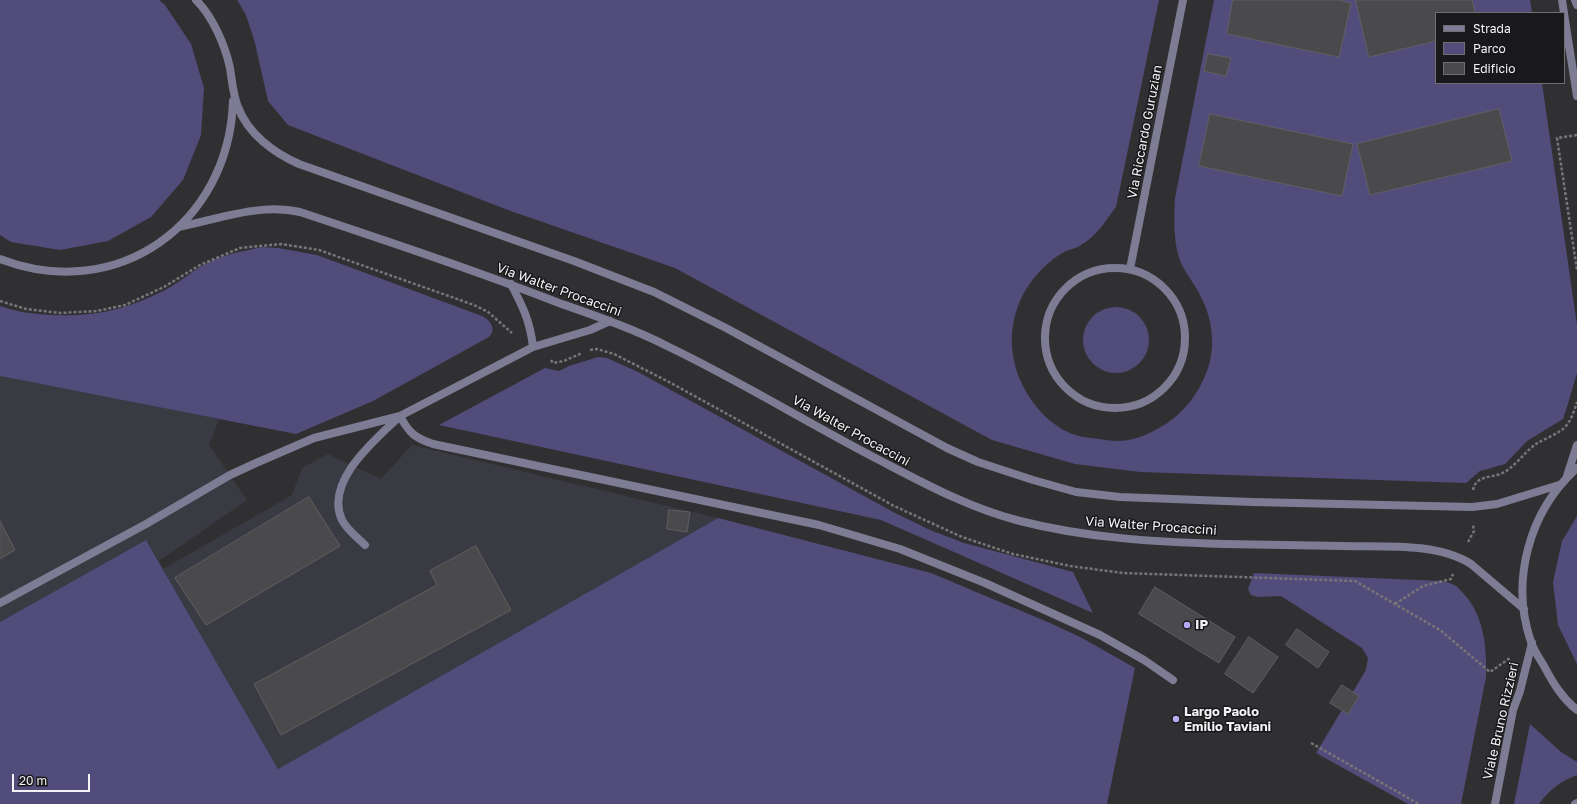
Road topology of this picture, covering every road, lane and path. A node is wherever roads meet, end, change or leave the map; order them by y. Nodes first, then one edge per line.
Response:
1 (196, 0) edge
2 (1183, 0) edge
3 (1562, 0) edge
4 (1575, 0) edge
5 (201, 3) edge
6 (1577, 5) edge
7 (1564, 12) edge
8 (1565, 19) edge
9 (233, 92) junction
10 (1577, 96) edge
11 (1577, 135) edge
12 (178, 227) junction
13 (0, 259) edge
14 (1130, 269) junction
15 (1577, 270) edge
16 (511, 284) junction
17 (0, 301) edge
18 (610, 321) junction
19 (512, 333) dead end
20 (534, 347) junction
21 (1577, 402) edge
22 (400, 416) junction
23 (1577, 445) edge
24 (1577, 468) edge
25 (1566, 478) junction
26 (1559, 485) junction
27 (1472, 494) dead end
28 (365, 545) dead end
29 (1451, 579) dead end
30 (0, 603) edge
31 (1395, 604) dead end
32 (1524, 609) junction
33 (1532, 643) junction
34 (1173, 680) dead end
35 (1577, 710) edge
36 (1311, 743) dead end
37 (1419, 804) edge
38 (1495, 804) edge

1 - 5 street, Via Walter Procaccini
2 - 14 street, Via Riccardo Guruzian
3 - 7 street
4 - 6 street
5 - 9 street, Via Walter Procaccini
8 - 10 street
9 - 12 street, Via Walter Procaccini
9 - 26 street, Via Walter Procaccini
11 - 15 path
12 - 13 street, Via Walter Procaccini
12 - 16 street, Via Walter Procaccini
14 - 14 street
16 - 18 street, Via Walter Procaccini
16 - 20 street
17 - 19 path
18 - 20 street
18 - 32 street, Via Walter Procaccini
20 - 22 street
21 - 27 path
22 - 28 street
22 - 30 street
22 - 34 street
23 - 25 street
24 - 25 street
25 - 26 street
26 - 32 street
29 - 31 path
32 - 33 street
33 - 35 street
33 - 38 street, Viale Bruno Rizzieri
36 - 37 path

